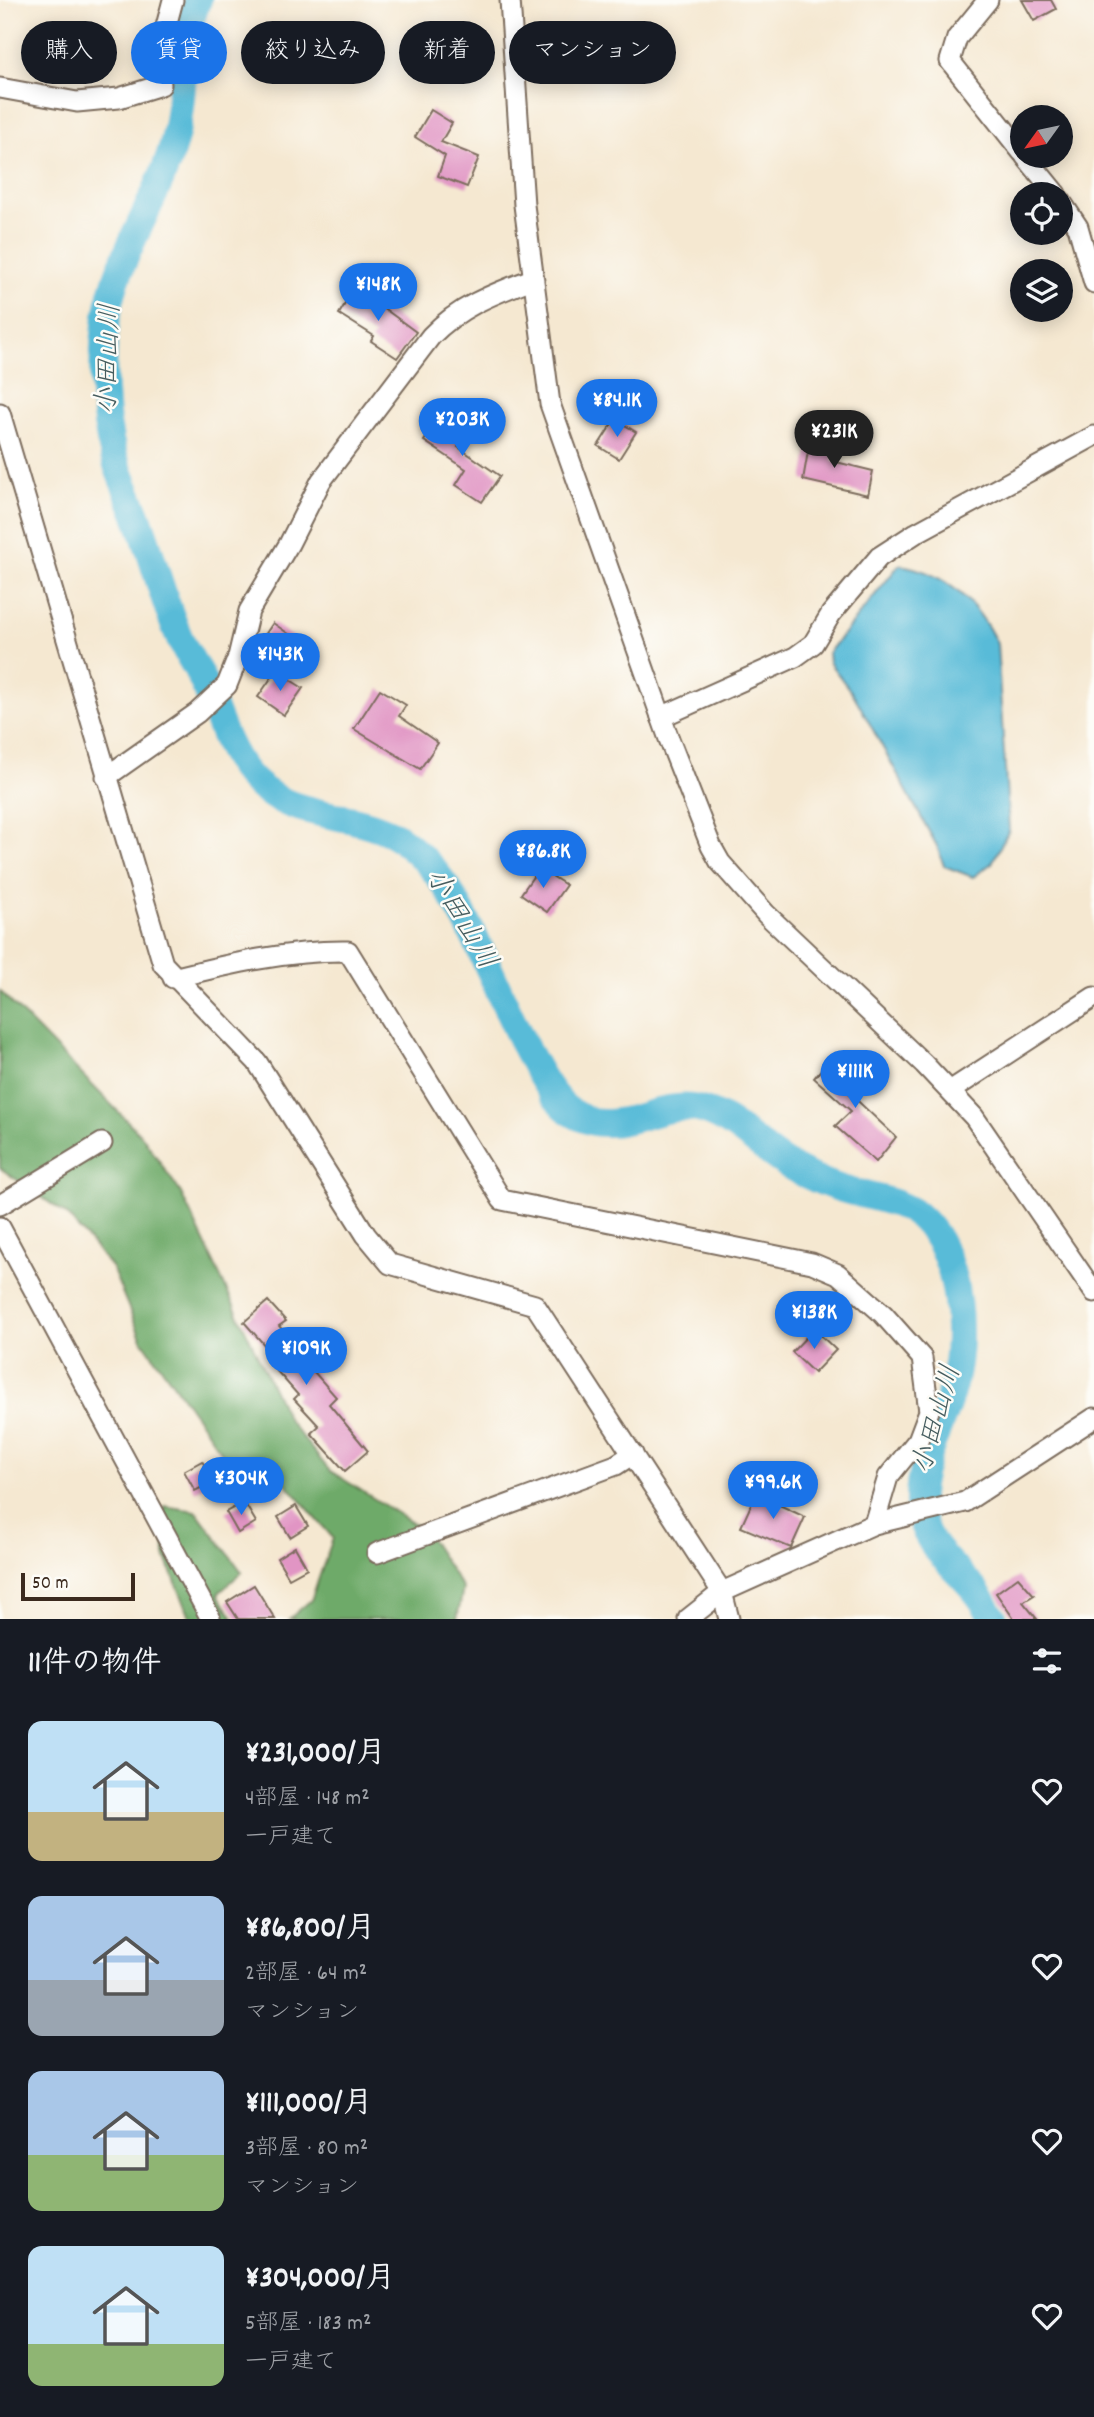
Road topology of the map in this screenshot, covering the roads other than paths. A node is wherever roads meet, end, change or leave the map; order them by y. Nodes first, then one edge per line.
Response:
1 (173, 0) edge
2 (510, 0) edge
3 (988, 0) edge
4 (0, 88) edge
5 (1010, 137) edge
6 (1035, 168) edge
7 (1046, 182) edge
8 (1073, 220) edge
9 (532, 279) junction
10 (1094, 283) edge
11 (0, 413) edge
12 (1094, 436) edge
13 (661, 717) junction
14 (106, 777) junction
15 (173, 978) junction
16 (1094, 997) edge
17 (950, 1091) junction
18 (102, 1143) dead end
19 (0, 1205) edge
20 (0, 1227) edge
21 (1094, 1292) edge
22 (1094, 1418) edge
23 (634, 1454) junction
24 (874, 1524) junction
25 (377, 1553) dead end
26 (722, 1592) junction
27 (210, 1617) dead end
28 (688, 1619) edge
29 (729, 1619) edge

1 - 4 street
2 - 9 street
3 - 5 street
6 - 7 street
8 - 10 street
9 - 13 street
9 - 14 street
11 - 14 street
12 - 13 street
13 - 17 street
14 - 15 street
15 - 23 street
15 - 24 street
16 - 17 street
17 - 21 street
18 - 19 street
20 - 27 street
22 - 24 street
23 - 25 street
23 - 26 street
24 - 26 street
26 - 28 street
26 - 29 street

